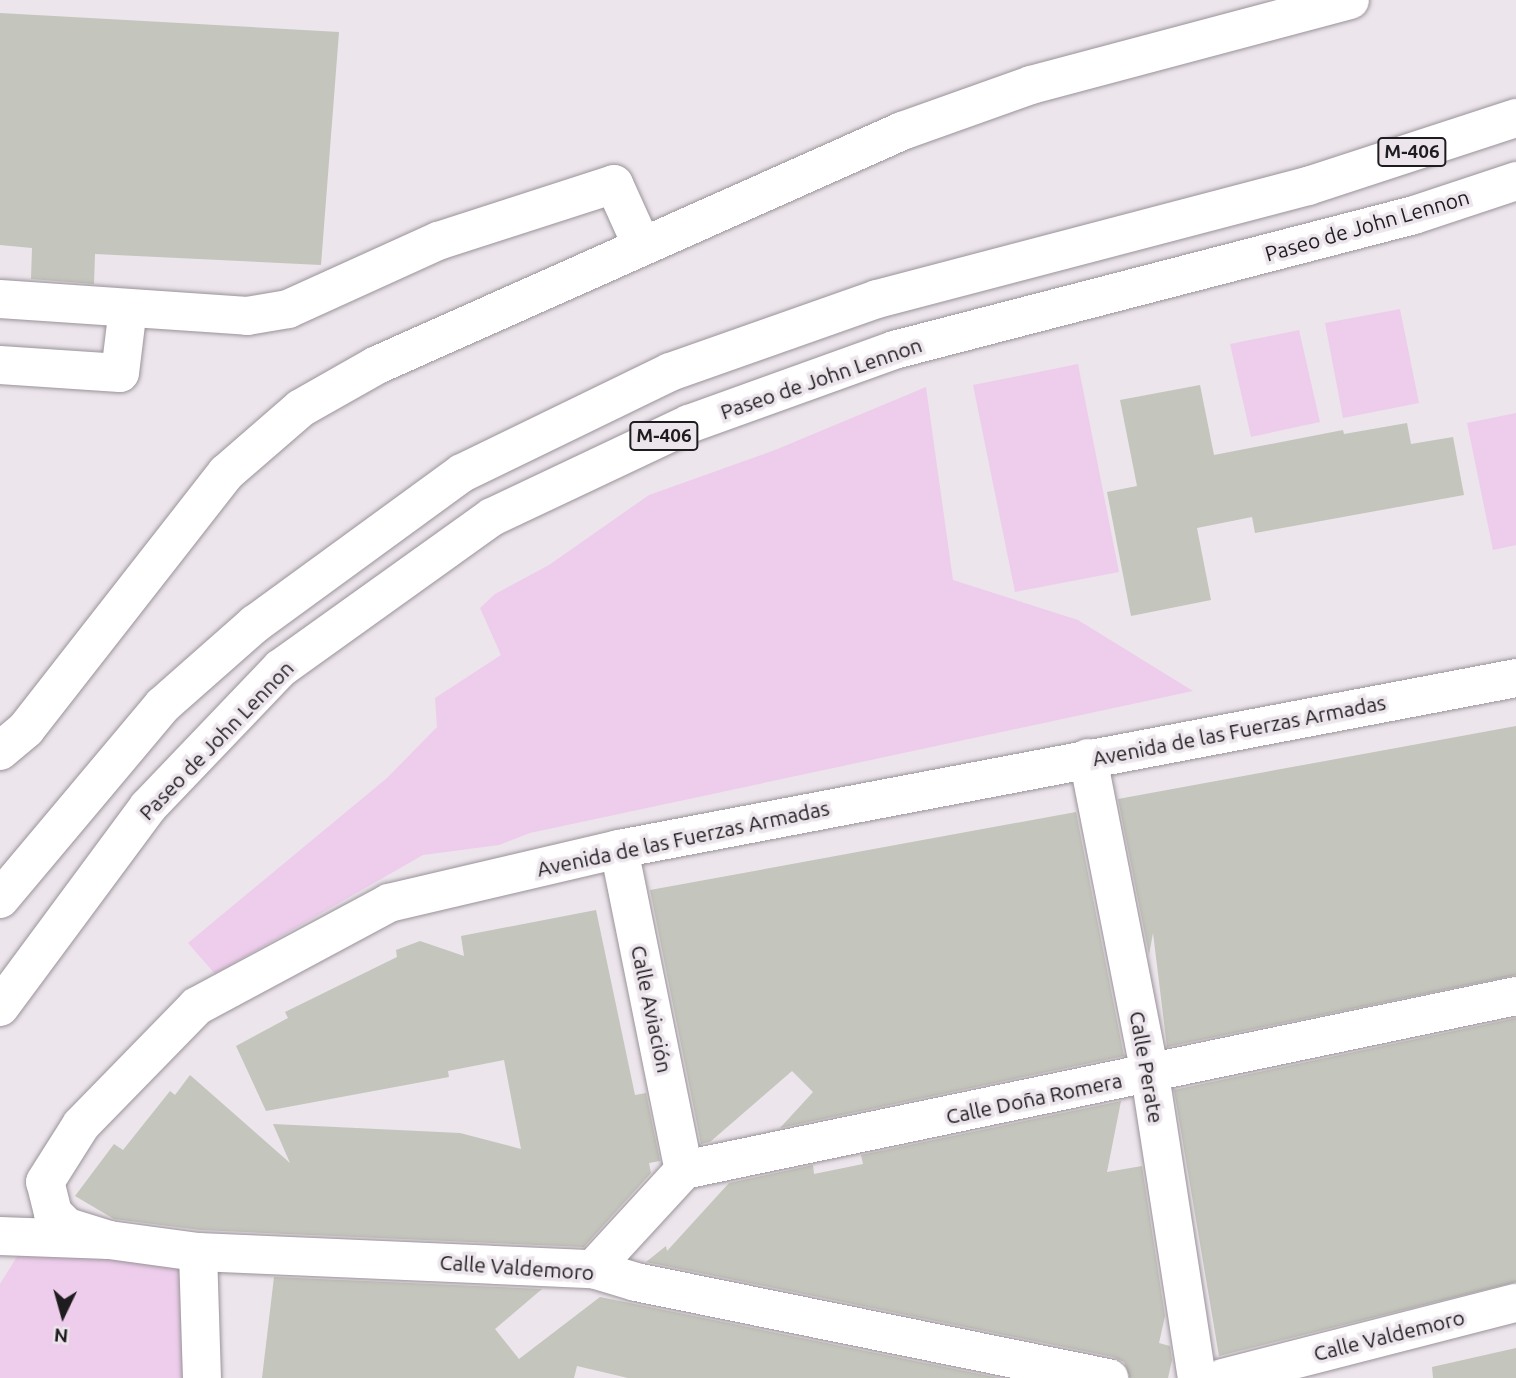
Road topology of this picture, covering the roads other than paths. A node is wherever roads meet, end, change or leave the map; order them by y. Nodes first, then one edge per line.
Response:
1 (1350, 0) edge
2 (1273, 10) edge
3 (1516, 118) edge
4 (1516, 181) edge
5 (642, 246) junction
6 (0, 299) edge
7 (128, 308) junction
8 (0, 365) edge
9 (1516, 678) edge
10 (0, 751) edge
11 (1087, 758) junction
12 (619, 849) junction
13 (0, 900) edge
14 (1516, 996) edge
15 (0, 1007) edge
16 (1150, 1074) junction
17 (684, 1170) junction
18 (0, 1236) edge
19 (109, 1240) junction
20 (198, 1252) junction
21 (593, 1269) junction
22 (1516, 1303) edge
23 (202, 1378) edge
24 (1109, 1378) edge
25 (1197, 1378) edge
26 (1223, 1378) edge

1 - 2 main road
2 - 5 main road
3 - 13 main road, M-406
4 - 15 main road, Paseo de John Lennon / M-406
5 - 7 main road
5 - 10 main road
6 - 7 main road
7 - 8 main road
9 - 11 main road, Avenida de las Fuerzas Armadas
11 - 12 main road, Avenida de las Fuerzas Armadas
11 - 16 main road, Calle Perate
12 - 17 main road, Calle Aviación
12 - 19 main road, Avenida de las Fuerzas Armadas
14 - 16 main road, Calle Doña Romera
16 - 17 main road, Calle Doña Romera
16 - 25 main road, Calle Perate
17 - 21 main road
18 - 19 main road, Calle Valdemoro
19 - 20 main road, Calle Valdemoro
20 - 21 main road, Calle Valdemoro
20 - 23 main road
21 - 24 main road, Calle Valdemoro
22 - 26 main road, Calle Valdemoro

